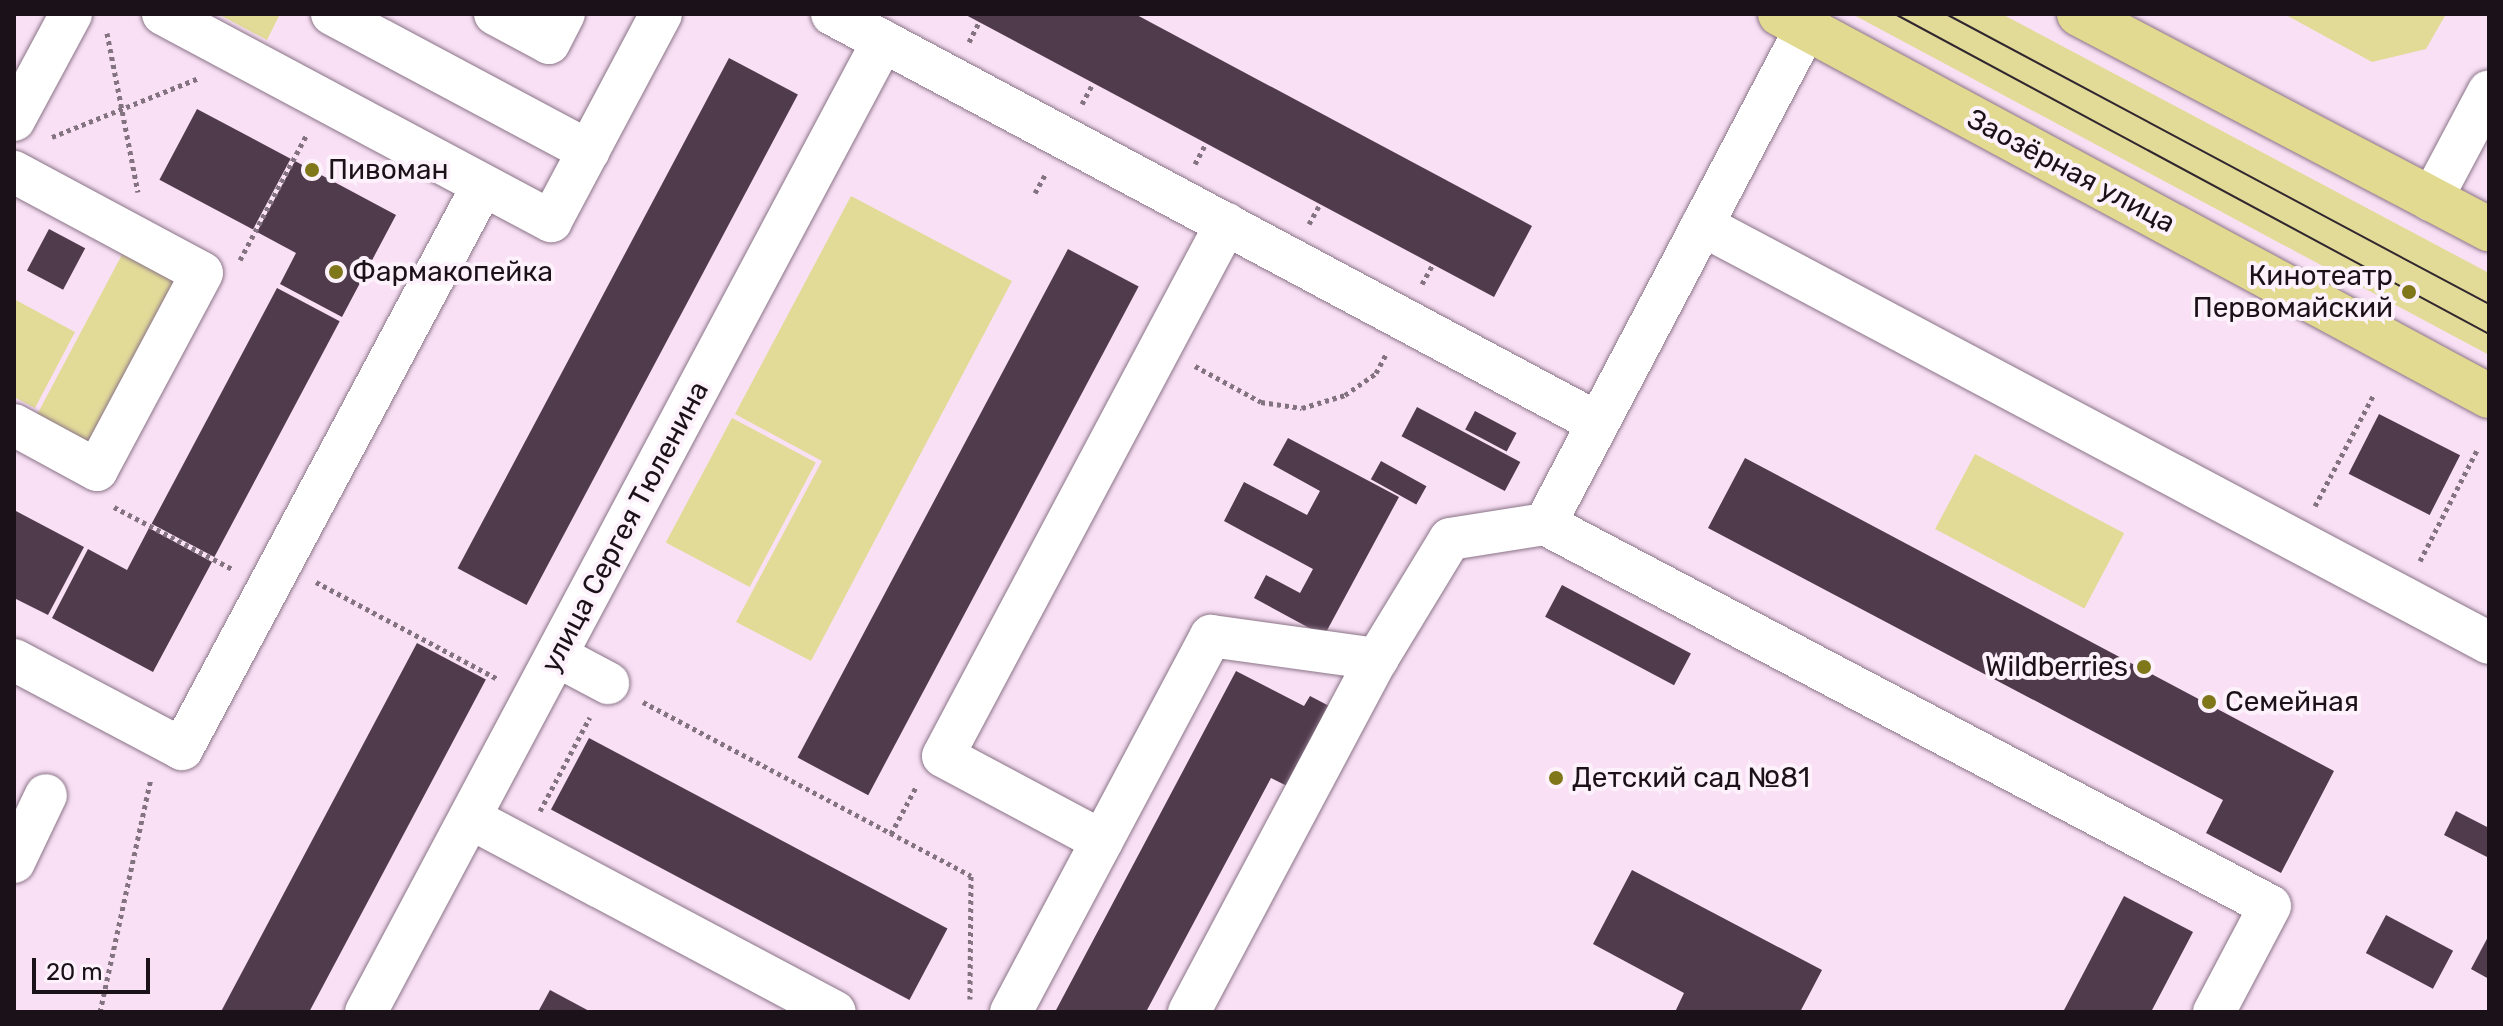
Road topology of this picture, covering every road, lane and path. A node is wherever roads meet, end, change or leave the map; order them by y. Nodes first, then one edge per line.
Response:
1 (163, 14) edge
2 (332, 14) edge
3 (495, 14) edge
4 (564, 14) edge
5 (661, 14) edge
6 (832, 14) edge
7 (2079, 14) edge
8 (87, 15) edge
9 (1793, 21) edge
10 (883, 41) junction
11 (210, 73) dead end
12 (2489, 91) edge
13 (122, 109) junction
14 (311, 127) dead end
15 (28, 131) edge
16 (589, 151) junction
17 (14, 172) edge
18 (483, 185) junction
19 (139, 198) dead end
20 (2431, 200) junction
21 (1226, 224) junction
22 (1702, 225) junction
23 (2489, 229) edge
24 (238, 264) dead end
25 (1160, 348) junction
26 (1376, 373) dead end
27 (2374, 394) dead end
28 (2489, 396) edge
29 (1598, 423) junction
30 (14, 425) edge
31 (2478, 448) dead end
32 (110, 505) dead end
33 (1545, 524) junction
34 (2298, 539) junction
35 (281, 563) junction
36 (232, 569) dead end
37 (2403, 594) junction
38 (2489, 643) edge
39 (557, 656) junction
40 (1377, 659) junction
41 (14, 660) edge
42 (608, 683) junction
43 (513, 687) dead end
44 (160, 738) junction
45 (920, 779) dead end
46 (46, 795) dead end
47 (470, 818) junction
48 (536, 819) dead end
49 (891, 834) junction
50 (1102, 841) junction
51 (14, 862) edge
52 (100, 1012) edge
53 (366, 1012) edge
54 (835, 1012) edge
55 (970, 1012) edge
56 (1011, 1012) edge
57 (1189, 1012) edge
58 (2214, 1012) edge

1 - 18 street
2 - 16 street
3 - 4 street
5 - 16 street
6 - 10 street
7 - 20 main road
8 - 13 path
8 - 15 street
9 - 22 street
9 - 28 main road, Заозёрная улица
10 - 21 street
10 - 39 street, улица Сергея Тюленина
11 - 13 path
12 - 20 street
13 - 15 path
13 - 19 path
14 - 24 path
16 - 18 street
17 - 30 street
18 - 35 street
20 - 23 main road
21 - 25 street
21 - 29 street
22 - 29 street
22 - 34 street
25 - 26 path
25 - 50 street
27 - 34 path
29 - 33 street
31 - 37 path
32 - 36 path
33 - 40 street
33 - 58 street
34 - 37 street
35 - 43 path
35 - 44 street
37 - 38 street
39 - 42 street
39 - 47 street, улица Сергея Тюленина
40 - 50 street
40 - 57 street
41 - 44 street
42 - 48 path
42 - 49 path
44 - 52 path
45 - 49 path
46 - 51 street
47 - 53 street, улица Сергея Тюленина
47 - 54 street
49 - 55 path
50 - 56 street

